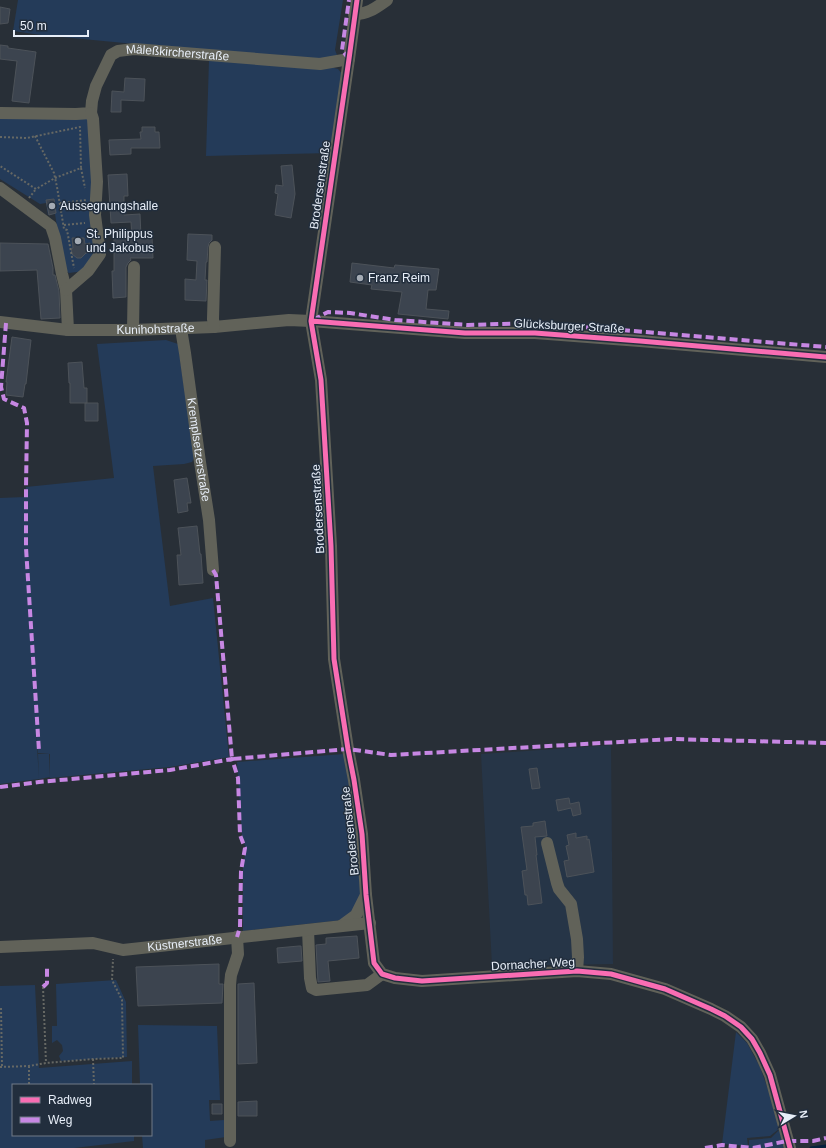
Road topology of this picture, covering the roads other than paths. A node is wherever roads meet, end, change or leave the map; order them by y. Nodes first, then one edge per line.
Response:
1 (357, 0) edge
2 (387, 0) edge
3 (354, 14) junction
4 (349, 59) junction
5 (0, 113) edge
6 (91, 113) junction
7 (0, 188) edge
8 (215, 247) dead end
9 (134, 267) dead end
10 (66, 290) junction
11 (311, 321) junction
12 (0, 322) edge
13 (214, 327) junction
14 (181, 329) junction
15 (68, 330) junction
16 (133, 330) junction
17 (826, 357) edge
18 (213, 570) dead end
19 (547, 843) dead end
20 (366, 895) junction
21 (370, 923) junction
22 (340, 926) junction
23 (308, 930) junction
24 (237, 937) junction
25 (0, 947) edge
26 (577, 972) junction
27 (382, 974) junction
28 (230, 1142) dead end
29 (789, 1146) edge

1 - 3 street, Brodersenstraße
2 - 3 street
3 - 4 street, Brodersenstraße
4 - 6 street, Mäleßkircherstraße
4 - 11 street, Brodersenstraße
5 - 6 street
6 - 10 street, Mäleßkircherstraße
7 - 10 street
8 - 13 street
9 - 16 street
10 - 15 street
11 - 13 street, Kunihohstraße
11 - 17 street, Glücksburger Straße
11 - 20 street, Brodersenstraße
12 - 15 street, Kunihohstraße
13 - 14 street, Kunihohstraße
14 - 16 street, Kunihohstraße
14 - 18 street, Kremplsetzerstraße
15 - 16 street, Kunihohstraße
19 - 26 street
20 - 21 street, Brodersenstraße
20 - 22 street
21 - 22 street, Küstnerstraße
21 - 27 street, Brodersenstraße
22 - 23 street, Küstnerstraße
23 - 24 street, Küstnerstraße
23 - 27 street
24 - 25 street, Küstnerstraße
24 - 28 street
26 - 27 street, Dornacher Weg
26 - 29 street, Dornacher Weg

